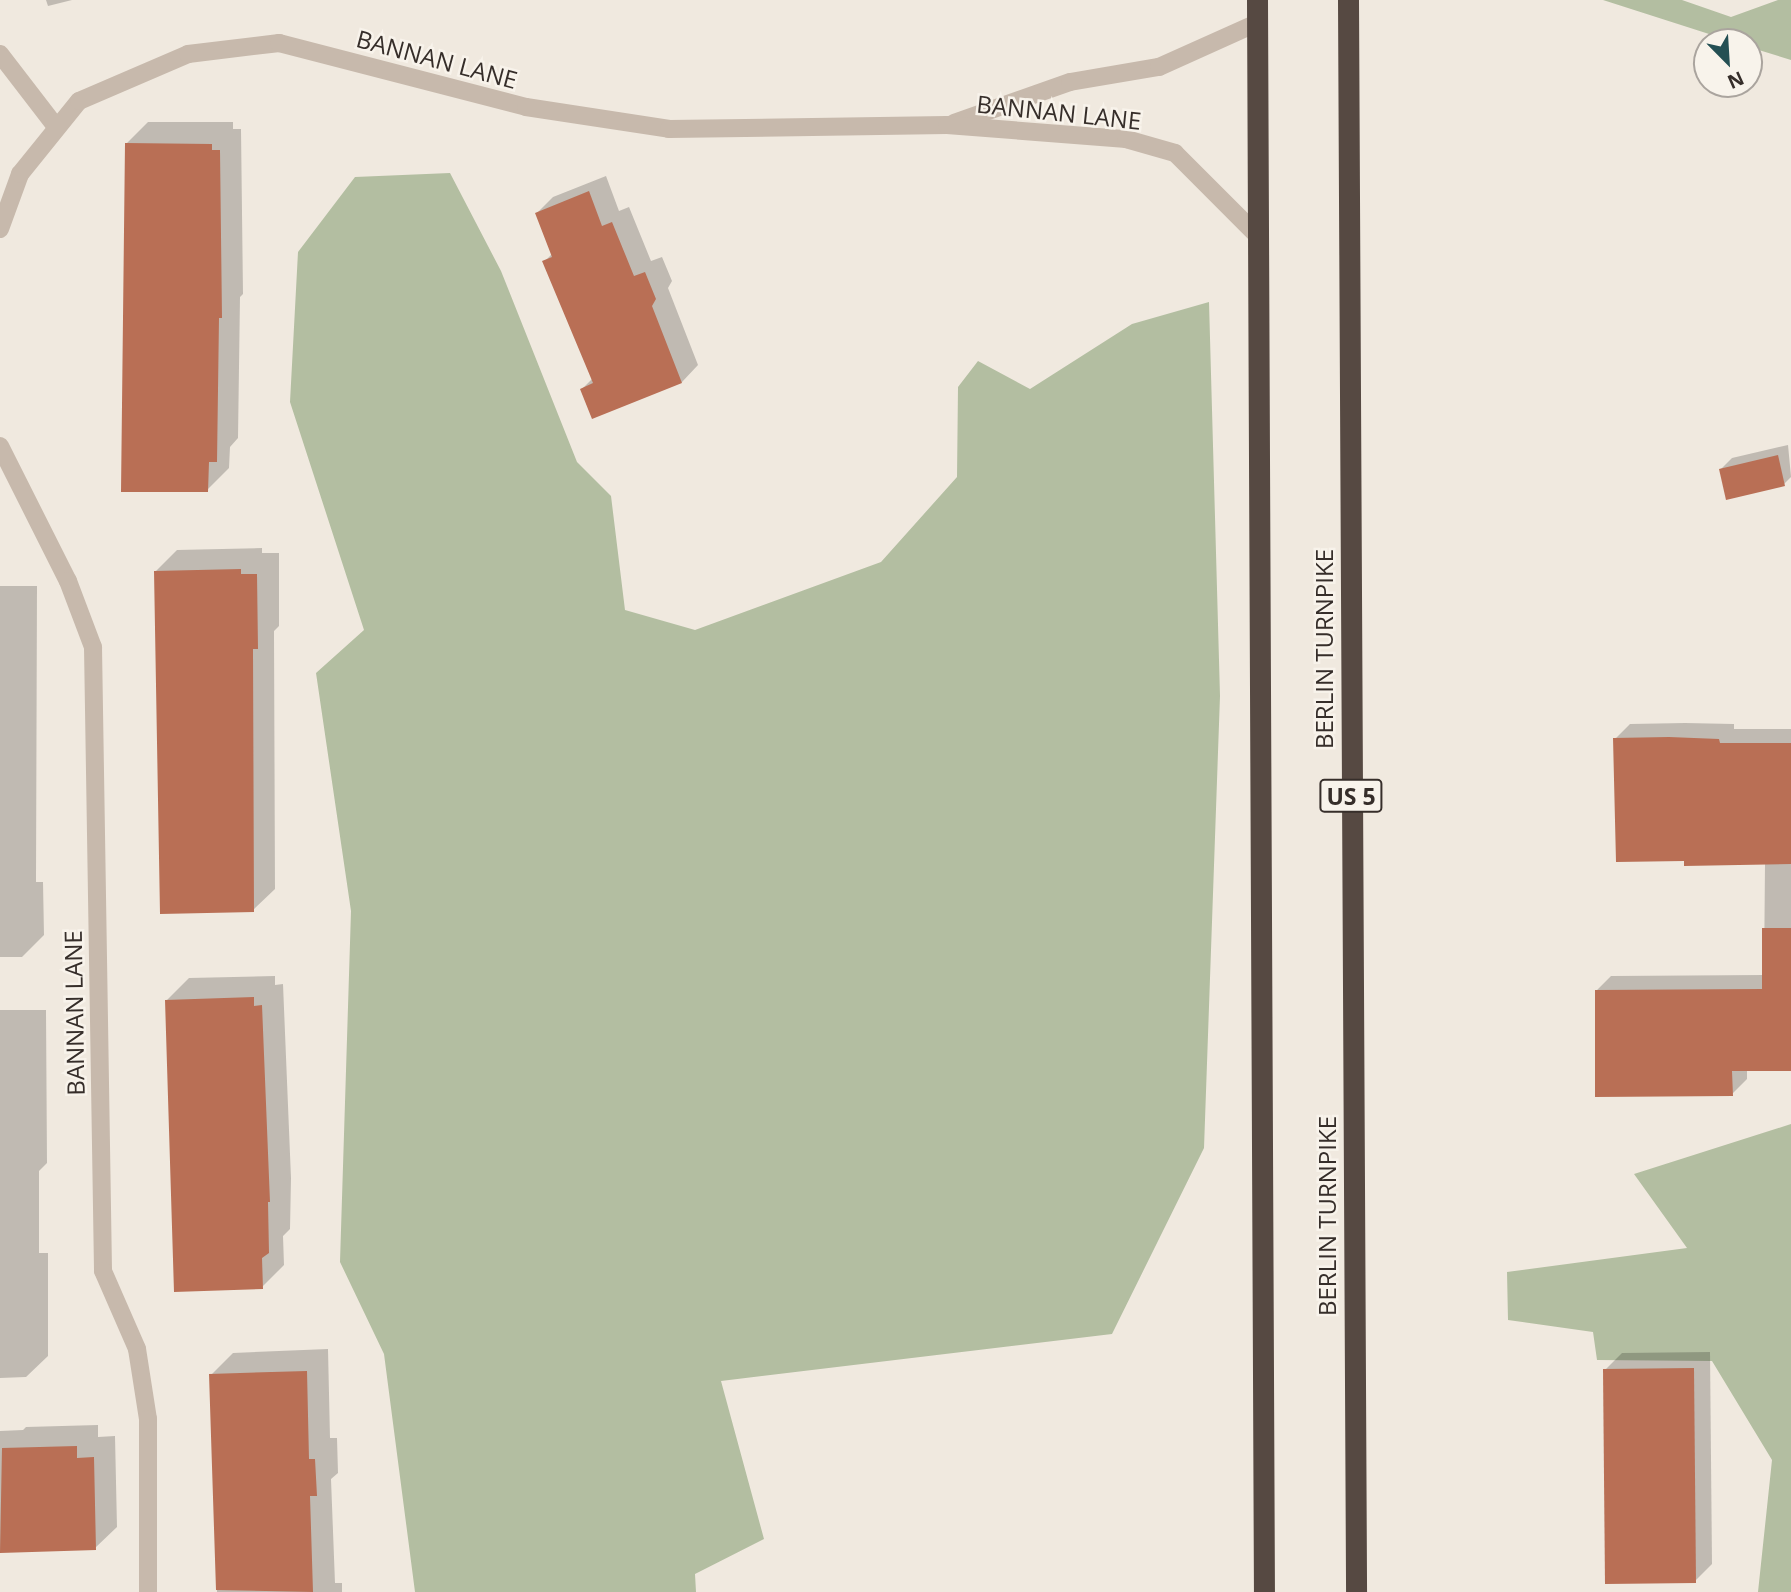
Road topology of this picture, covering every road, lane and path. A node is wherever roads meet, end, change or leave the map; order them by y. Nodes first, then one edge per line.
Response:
1 (1256, 0) edge
2 (1348, 0) edge
3 (1256, 23) junction
4 (0, 54) edge
5 (947, 125) junction
6 (57, 128) junction
7 (0, 229) edge
8 (1257, 235) junction
9 (0, 446) edge
10 (148, 1592) edge
11 (1264, 1592) edge
12 (1356, 1592) edge

1 - 3 highway
2 - 12 highway, BERLIN TURNPIKE / US 5
3 - 5 street, BANNAN LANE
3 - 8 highway
4 - 6 street
5 - 6 street, BANNAN LANE
5 - 8 street, BANNAN LANE
6 - 7 street, BANNAN LANE
8 - 11 highway
9 - 10 street, BANNAN LANE

